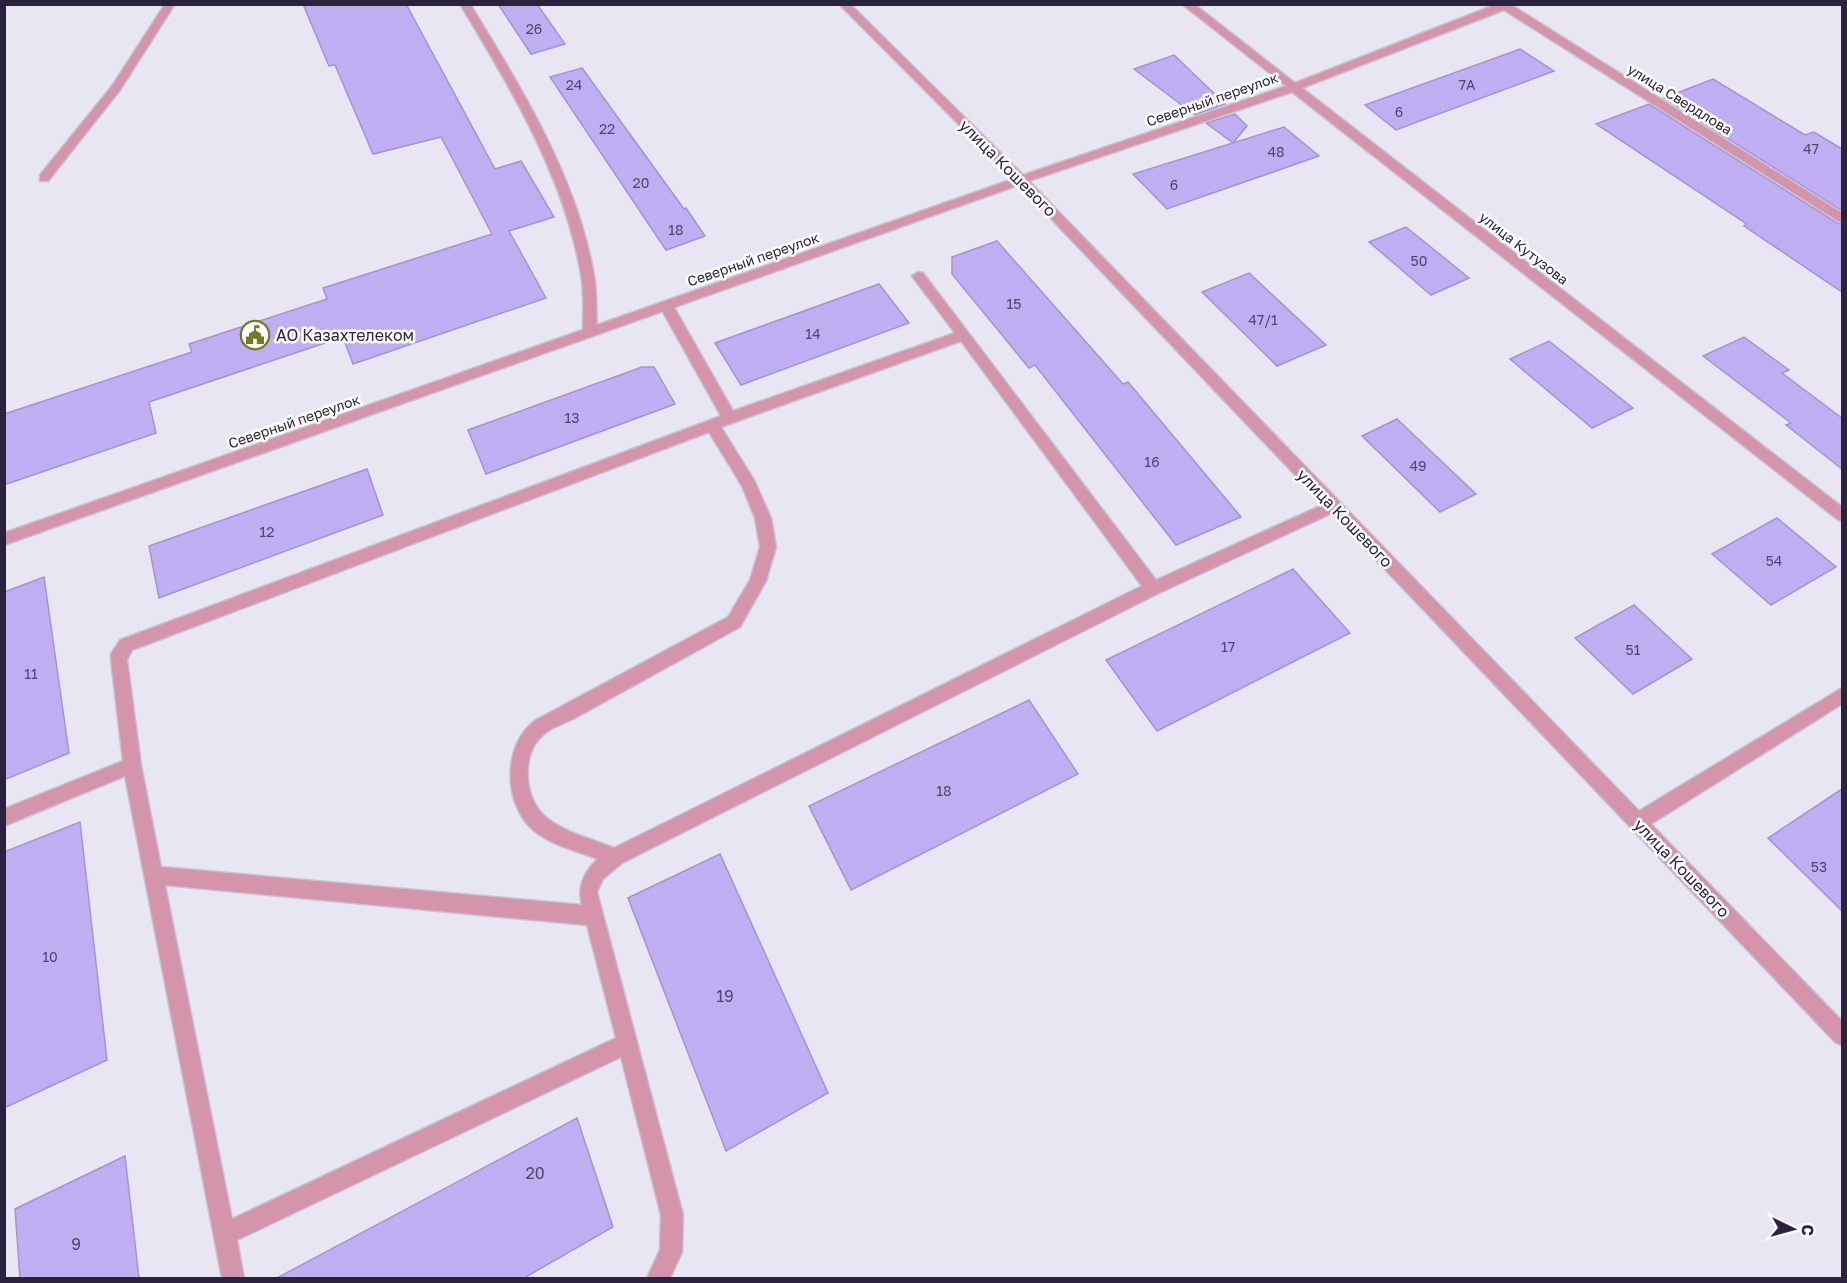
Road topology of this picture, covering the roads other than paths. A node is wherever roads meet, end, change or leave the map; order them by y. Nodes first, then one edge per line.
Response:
1 (170, 4) edge
2 (465, 4) edge
3 (844, 4) edge
4 (1187, 4) edge
5 (1506, 5) edge
6 (1294, 87) junction
7 (44, 178) dead end
8 (1021, 180) junction
9 (1842, 218) edge
10 (918, 276) dead end
11 (666, 305) junction
12 (590, 332) junction
13 (963, 335) junction
14 (730, 418) junction
15 (712, 425) junction
16 (1334, 506) junction
17 (1842, 515) edge
18 (4, 539) edge
19 (1153, 588) junction
20 (1842, 695) edge
21 (132, 765) junction
22 (4, 818) edge
23 (1638, 822) junction
24 (615, 857) junction
25 (154, 875) junction
26 (594, 916) junction
27 (1842, 1035) edge
28 (628, 1043) junction
29 (225, 1234) junction
30 (233, 1278) edge
31 (657, 1278) edge

1 - 7 street
2 - 12 street
3 - 8 street, улица Кошевого
4 - 6 street, улица Кутузова
5 - 6 street, Северный переулок
5 - 9 street, улица Свердлова
6 - 8 street, Северный переулок
6 - 17 street, улица Кутузова
8 - 11 street, Северный переулок
8 - 16 street, улица Кошевого
10 - 13 street
11 - 12 street, Северный переулок
11 - 14 street
12 - 18 street, Северный переулок
13 - 14 street
13 - 19 street
14 - 15 street
15 - 21 street
15 - 24 street
16 - 19 street
16 - 23 street, улица Кошевого
19 - 24 street
20 - 23 street
21 - 22 street
21 - 25 street
23 - 27 street, улица Кошевого
24 - 26 street
25 - 26 street
25 - 29 street
26 - 28 street
28 - 29 street
28 - 31 street
29 - 30 street

